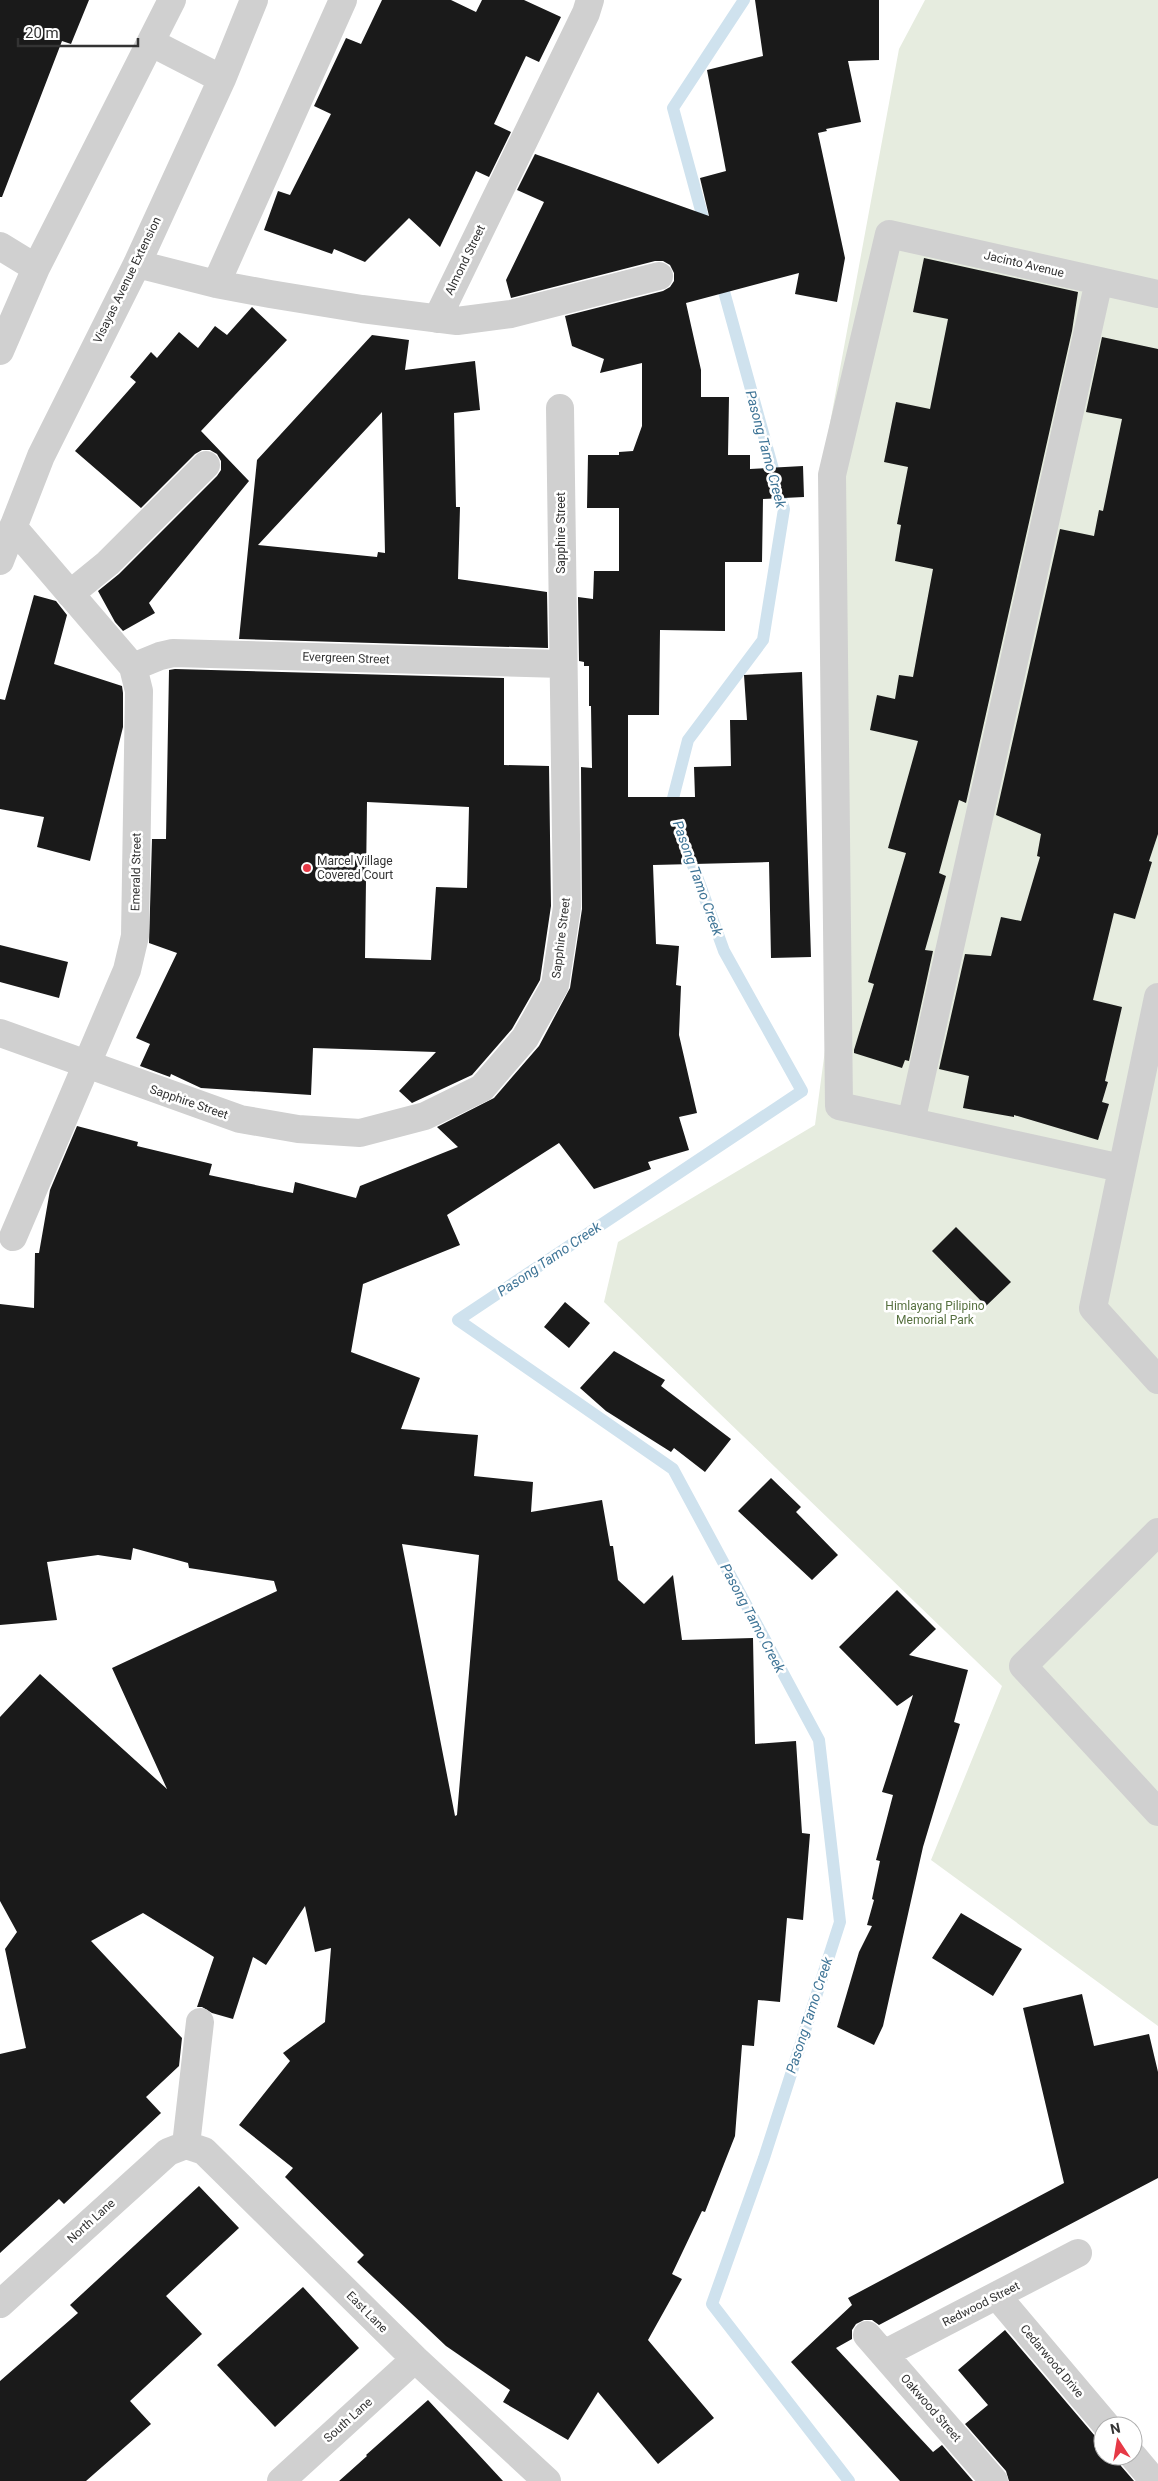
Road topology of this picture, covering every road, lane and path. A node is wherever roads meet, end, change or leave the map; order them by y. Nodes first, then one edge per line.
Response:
1 (172, 0) edge
2 (254, 0) edge
3 (343, 0) edge
4 (590, 0) edge
5 (152, 43) junction
6 (222, 79) junction
7 (0, 246) edge
8 (137, 264) junction
9 (36, 268) junction
10 (659, 276) dead end
11 (1099, 281) junction
12 (216, 284) junction
13 (1158, 294) edge
14 (436, 319) junction
15 (0, 351) edge
16 (560, 408) dead end
17 (206, 465) dead end
18 (13, 527) junction
19 (0, 561) edge
20 (70, 594) junction
21 (562, 664) junction
22 (133, 667) junction
23 (1158, 997) edge
24 (0, 1033) edge
25 (86, 1066) junction
26 (911, 1122) junction
27 (1121, 1168) junction
28 (13, 1237) dead end
29 (1158, 1380) edge
30 (1158, 1532) edge
31 (1158, 1812) edge
32 (200, 2022) dead end
33 (186, 2145) junction
34 (1078, 2253) dead end
35 (997, 2296) junction
36 (0, 2304) edge
37 (876, 2344) joint
38 (415, 2359) junction
39 (1099, 2416) edge
40 (1141, 2466) edge
41 (280, 2481) edge
42 (547, 2481) edge
43 (994, 2481) edge
44 (1154, 2481) edge

1 - 5 street
2 - 6 street, Visayas Avenue Extension
3 - 12 street
4 - 14 street, Almond Street
5 - 6 street
5 - 9 street
6 - 8 street, Visayas Avenue Extension
7 - 9 street
8 - 12 street
8 - 18 street, Visayas Avenue Extension
9 - 15 street
10 - 14 street
11 - 13 street, Jacinto Avenue
11 - 26 street
11 - 26 street, Jacinto Avenue
12 - 14 street
16 - 21 street, Sapphire Street
17 - 20 street
18 - 19 street, Visayas Avenue Extension
18 - 20 street, Emerald Street
20 - 22 street, Emerald Street
21 - 22 street, Evergreen Street
21 - 25 street, Sapphire Street
22 - 25 street, Emerald Street
23 - 27 street
24 - 25 street, Sapphire Street
25 - 28 street, Emerald Street
26 - 27 street
27 - 29 street
30 - 31 street
32 - 33 street
33 - 36 street, North Lane
33 - 38 street, East Lane
34 - 35 street, Redwood Street
35 - 37 street, Redwood Street
35 - 39 street, Cedarwood Drive
37 - 43 street, Oakwood Street
38 - 41 street, South Lane
38 - 42 street, East Lane
40 - 44 street

